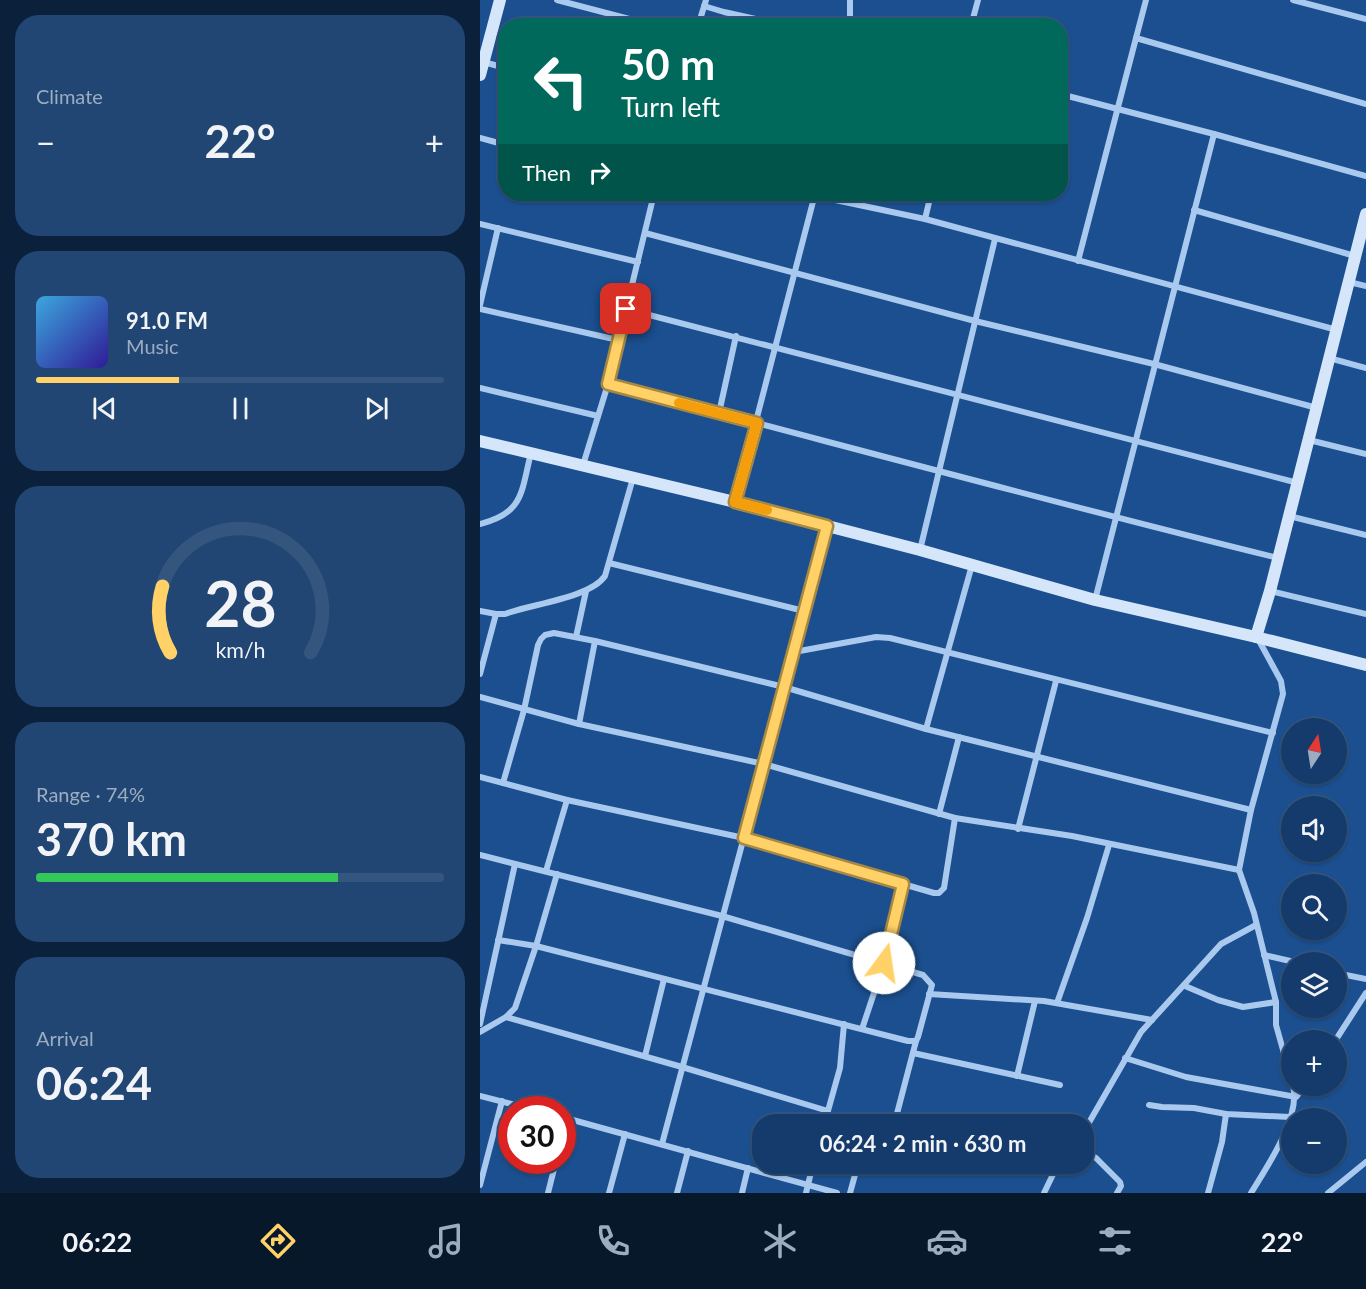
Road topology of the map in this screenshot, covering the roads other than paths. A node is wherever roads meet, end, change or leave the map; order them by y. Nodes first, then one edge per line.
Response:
1 (500, 0) edge
2 (557, 0) edge
3 (850, 0) edge
4 (978, 0) edge
5 (1146, 0) edge
6 (1293, 0) edge
7 (705, 3) edge
8 (626, 18) edge
9 (700, 18) edge
10 (751, 18) edge
11 (850, 18) edge
12 (974, 18) edge
13 (1366, 19) edge
14 (1136, 38) junction
15 (481, 66) edge
16 (498, 67) edge
17 (1068, 96) edge
18 (1366, 104) edge
19 (1118, 109) junction
20 (1214, 134) junction
21 (480, 138) edge
22 (498, 143) edge
23 (1366, 176) edge
24 (652, 201) edge
25 (813, 201) edge
26 (846, 201) edge
27 (929, 201) edge
28 (1194, 210) junction
29 (1366, 214) edge
30 (925, 219) junction
31 (480, 224) edge
32 (498, 228) junction
33 (645, 233) junction
34 (995, 239) junction
35 (1355, 256) junction
36 (1078, 261) junction
37 (638, 262) junction
38 (795, 272) junction
39 (1349, 282) junction
40 (1174, 286) junction
41 (1366, 286) edge
42 (480, 307) edge
43 (626, 309) junction
44 (975, 321) junction
45 (1336, 330) junction
46 (736, 336) junction
47 (618, 340) junction
48 (776, 346) junction
49 (1329, 358) junction
50 (1154, 364) junction
51 (1366, 368) edge
52 (608, 384) junction
53 (480, 388) edge
54 (958, 393) junction
55 (1317, 408) junction
56 (719, 413) junction
57 (598, 416) junction
58 (757, 423) junction
59 (1135, 440) junction
60 (1309, 440) junction
61 (480, 441) edge
62 (531, 453) junction
63 (1366, 454) edge
64 (583, 465) junction
65 (939, 470) junction
66 (633, 477) junction
67 (1298, 483) junction
68 (735, 502) junction
69 (1289, 516) junction
70 (1116, 519) junction
71 (480, 524) edge
72 (827, 526) junction
73 (1366, 535) edge
74 (920, 550) junction
75 (1278, 558) junction
76 (609, 563) junction
77 (972, 565) junction
78 (586, 591) junction
79 (1270, 591) junction
80 (1095, 600) junction
81 (480, 611) edge
82 (804, 611) junction
83 (496, 614) junction
84 (1366, 614) edge
85 (576, 637) junction
86 (1256, 637) junction
87 (595, 641) junction
88 (794, 652) junction
89 (946, 653) junction
90 (1366, 665) edge
91 (480, 674) edge
92 (1056, 681) junction
93 (784, 687) junction
94 (480, 697) edge
95 (524, 710) junction
96 (579, 724) junction
97 (926, 729) junction
98 (1273, 733) junction
99 (959, 737) junction
100 (1036, 756) junction
101 (764, 764) junction
102 (480, 777) edge
103 (503, 783) junction
104 (567, 800) junction
105 (1251, 810) junction
106 (939, 814) junction
107 (955, 818) junction
108 (1018, 829) junction
109 (744, 838) junction
110 (1109, 845) junction
111 (480, 855) edge
112 (514, 864) junction
113 (1239, 870) junction
114 (546, 871) junction
115 (557, 874) junction
116 (903, 884) junction
117 (722, 916) junction
118 (1257, 925) junction
119 (498, 940) junction
120 (536, 946) junction
121 (1264, 954) junction
122 (1281, 958) edge
123 (884, 963) junction
124 (1347, 975) edge
125 (664, 979) junction
126 (1366, 979) edge
127 (1185, 986) junction
128 (702, 989) junction
129 (1366, 993) edge
130 (929, 994) junction
131 (1035, 1001) junction
132 (1276, 1002) junction
133 (1057, 1004) junction
134 (506, 1017) junction
135 (1152, 1020) junction
136 (480, 1024) edge
137 (844, 1024) junction
138 (862, 1029) junction
139 (1342, 1030) edge
140 (480, 1032) edge
141 (915, 1041) junction
142 (1281, 1043) edge
143 (913, 1053) junction
144 (645, 1056) junction
145 (1125, 1058) junction
146 (682, 1067) junction
147 (1017, 1076) junction
148 (1060, 1085) dead end
149 (480, 1096) edge
150 (1296, 1097) joint
151 (498, 1100) edge
152 (1149, 1105) dead end
153 (1293, 1108) edge
154 (828, 1111) junction
155 (827, 1114) edge
156 (897, 1114) edge
157 (1094, 1114) edge
158 (1226, 1114) junction
159 (498, 1116) edge
160 (1281, 1116) edge
161 (576, 1121) edge
162 (624, 1134) junction
163 (1281, 1139) edge
164 (662, 1144) junction
165 (688, 1151) junction
166 (1094, 1157) edge
167 (1366, 1162) edge
168 (748, 1168) junction
169 (553, 1174) edge
170 (811, 1174) edge
171 (855, 1174) edge
172 (1053, 1174) edge
173 (480, 1185) edge
174 (808, 1185) junction
175 (548, 1193) edge
176 (609, 1193) edge
177 (677, 1193) edge
178 (742, 1193) edge
179 (806, 1193) edge
180 (837, 1193) edge
181 (850, 1193) edge
182 (1044, 1193) edge
183 (1117, 1193) edge
184 (1209, 1193) edge
185 (1251, 1193) edge
186 (1328, 1193) edge

1 - 15 street
2 - 8 street
3 - 11 street
4 - 12 street
5 - 14 street
6 - 13 street
7 - 9 street
7 - 10 street
14 - 18 street
14 - 19 street
15 - 16 street
17 - 19 street
19 - 20 street
19 - 36 street
20 - 23 street
20 - 28 street
21 - 22 street
24 - 33 street
25 - 38 street
26 - 30 street
27 - 30 street
28 - 35 street
28 - 40 street
29 - 35 street
30 - 34 street
31 - 32 street
32 - 37 street
32 - 42 street
33 - 37 street
33 - 38 street
34 - 36 street
34 - 44 street
35 - 39 street
36 - 40 street
37 - 43 street
38 - 44 street
38 - 48 street
39 - 41 street
39 - 45 street
40 - 45 street
40 - 50 street
42 - 47 street
43 - 46 street
43 - 47 street
44 - 50 street
44 - 54 street
45 - 49 street
46 - 48 street
46 - 56 street
47 - 52 street
48 - 54 street
48 - 58 street
49 - 51 street
49 - 55 street
50 - 55 street
50 - 59 street
52 - 56 street
52 - 57 street
53 - 57 street
54 - 59 street
54 - 65 street
55 - 60 street
56 - 58 street
57 - 64 street
58 - 65 street
58 - 68 street
59 - 67 street
59 - 70 street
60 - 63 street
60 - 67 street
61 - 62 street
62 - 64 street
62 - 71 street
64 - 66 street
65 - 70 street
65 - 74 street
66 - 68 street
66 - 76 street
67 - 69 street
68 - 72 street
69 - 73 street
69 - 75 street
70 - 75 street
70 - 80 street
72 - 74 street
72 - 82 street
74 - 77 street
75 - 79 street
76 - 78 street
76 - 82 street
77 - 80 street
77 - 89 street
78 - 83 street
78 - 85 street
79 - 84 street
79 - 86 street
80 - 86 street
81 - 83 street
82 - 88 street
83 - 91 street
85 - 87 street
85 - 95 street
86 - 90 street
86 - 98 street
87 - 93 street
87 - 96 street
88 - 89 street
88 - 93 street
89 - 92 street
89 - 97 street
92 - 98 street
92 - 100 street
93 - 97 street
93 - 101 street
94 - 95 street
95 - 96 street
95 - 103 street
96 - 101 street
97 - 99 street
98 - 105 street
99 - 100 street
99 - 106 street
100 - 105 street
100 - 108 street
101 - 106 street
101 - 109 street
102 - 103 street
103 - 104 street
104 - 109 street
104 - 114 street
105 - 113 street
106 - 107 street
107 - 108 street
107 - 116 street
108 - 110 street
109 - 116 street
109 - 117 street
110 - 113 street
110 - 133 street
111 - 112 street
112 - 114 street
112 - 119 street
113 - 118 street
114 - 115 street
115 - 117 street
115 - 120 street
116 - 123 street
117 - 123 street
117 - 128 street
118 - 121 street
118 - 127 street
119 - 120 street
119 - 136 street
120 - 125 street
120 - 134 street
121 - 122 street
121 - 132 street
123 - 130 street
123 - 138 street
124 - 126 street
125 - 128 street
125 - 144 street
127 - 132 street
127 - 135 street
128 - 137 street
128 - 146 street
129 - 139 street
130 - 131 street
130 - 141 street
131 - 133 street
131 - 147 street
132 - 142 street
133 - 135 street
134 - 140 street
134 - 144 street
135 - 145 street
137 - 138 street
137 - 154 street
138 - 141 street
141 - 143 street
143 - 147 street
143 - 156 street
144 - 146 street
145 - 150 street
145 - 157 street
146 - 154 street
146 - 164 street
147 - 148 street
149 - 151 street
150 - 153 street
152 - 158 street
154 - 155 street
158 - 160 street
158 - 184 street
159 - 173 street
161 - 162 street
162 - 164 street
162 - 176 street
163 - 185 street
164 - 165 street
165 - 168 street
165 - 177 street
166 - 183 street
167 - 186 street
168 - 174 street
168 - 178 street
169 - 175 street
170 - 174 street
171 - 181 street
172 - 182 street
174 - 179 street
174 - 180 street

